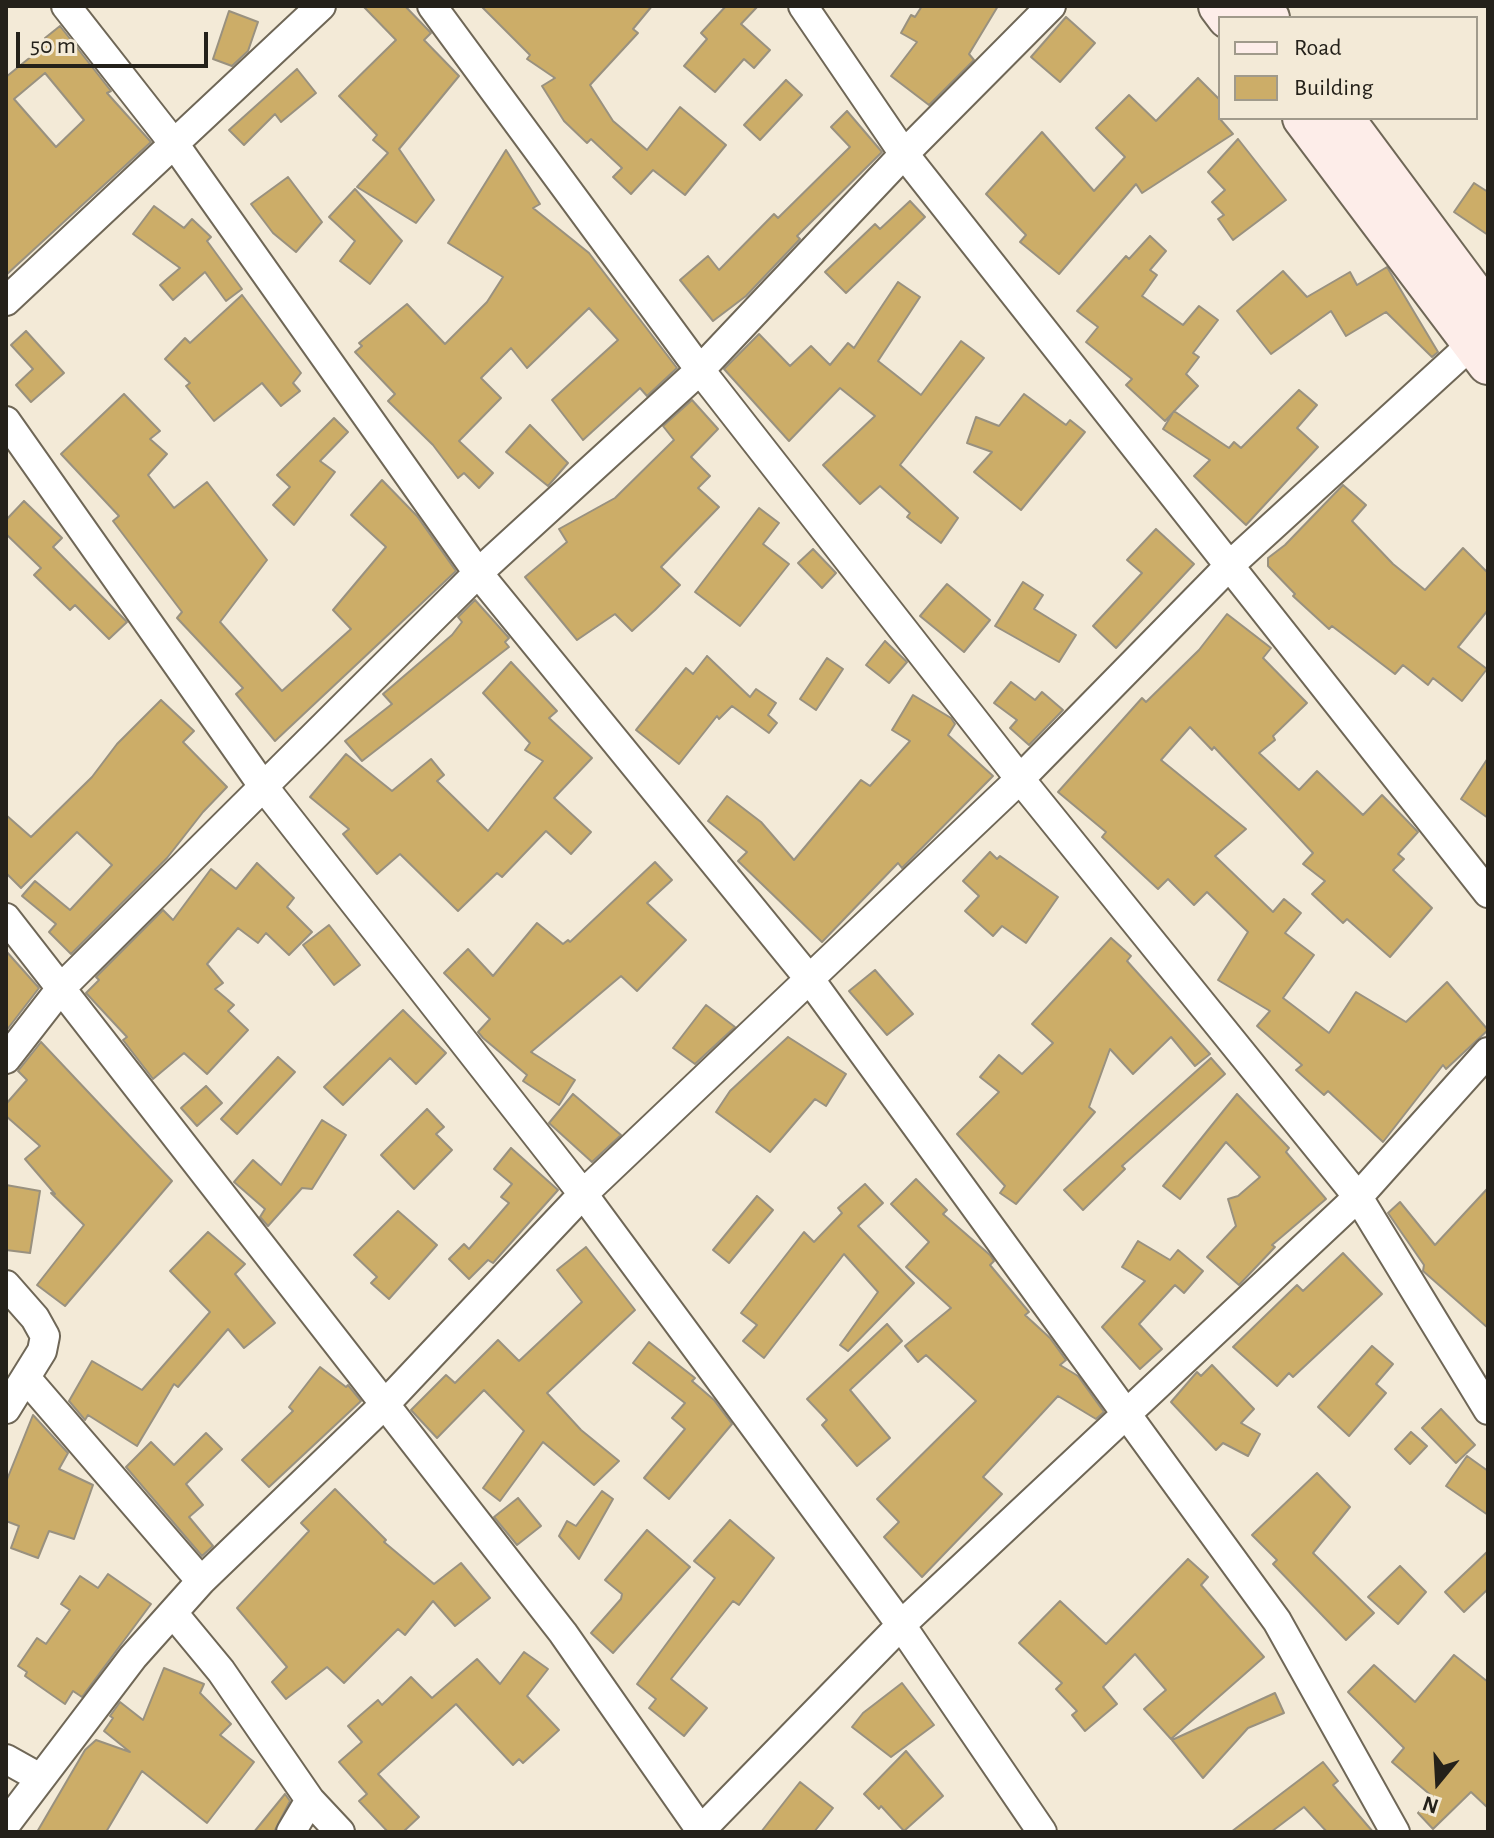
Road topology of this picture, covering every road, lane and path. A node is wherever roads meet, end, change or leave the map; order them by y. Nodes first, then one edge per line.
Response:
1 (66, 6) edge
2 (321, 6) edge
3 (432, 6) edge
4 (803, 6) edge
5 (1051, 6) edge
6 (1305, 120) edge
7 (1344, 120) edge
8 (175, 145) junction
9 (904, 154) junction
10 (6, 301) edge
11 (1483, 340) edge
12 (700, 370) junction
13 (6, 421) edge
14 (1230, 565) junction
15 (478, 573) junction
16 (1020, 779) junction
17 (263, 786) junction
18 (1488, 893) edge
19 (6, 918) edge
20 (811, 981) junction
21 (62, 987) junction
22 (1488, 1052) edge
23 (6, 1059) edge
24 (583, 1194) junction
25 (1358, 1197) junction
26 (6, 1285) edge
27 (26, 1378) junction
28 (386, 1403) junction
29 (6, 1409) edge
30 (1488, 1410) edge
31 (1124, 1415) junction
32 (201, 1581) junction
33 (173, 1613) junction
34 (901, 1625) junction
35 (6, 1759) edge
36 (40, 1778) junction
37 (310, 1800) junction
38 (6, 1824) edge
39 (700, 1831) edge
40 (291, 1832) edge
41 (340, 1832) edge
42 (1042, 1832) edge
43 (1395, 1832) edge

1 - 8 street
2 - 8 street
3 - 12 street
4 - 9 street
5 - 9 street
6 - 11 main road
7 - 11 main road
8 - 10 street
8 - 15 street
9 - 12 street
9 - 14 street
11 - 14 street
12 - 15 street
12 - 16 street
13 - 17 street
14 - 16 street
14 - 18 street
15 - 17 street
15 - 20 street
16 - 20 street
16 - 25 street
17 - 21 street
17 - 24 street
19 - 21 street
20 - 24 street
20 - 31 street
21 - 23 street
21 - 28 street
22 - 25 street
24 - 28 street
24 - 34 street
25 - 30 street
25 - 31 street
26 - 27 street
27 - 29 street
27 - 32 street
28 - 32 street
28 - 39 street
31 - 34 street
31 - 43 street
32 - 33 street
33 - 36 street
33 - 37 street
34 - 39 street
34 - 42 street
35 - 36 street
36 - 38 street
37 - 40 street
37 - 41 street

